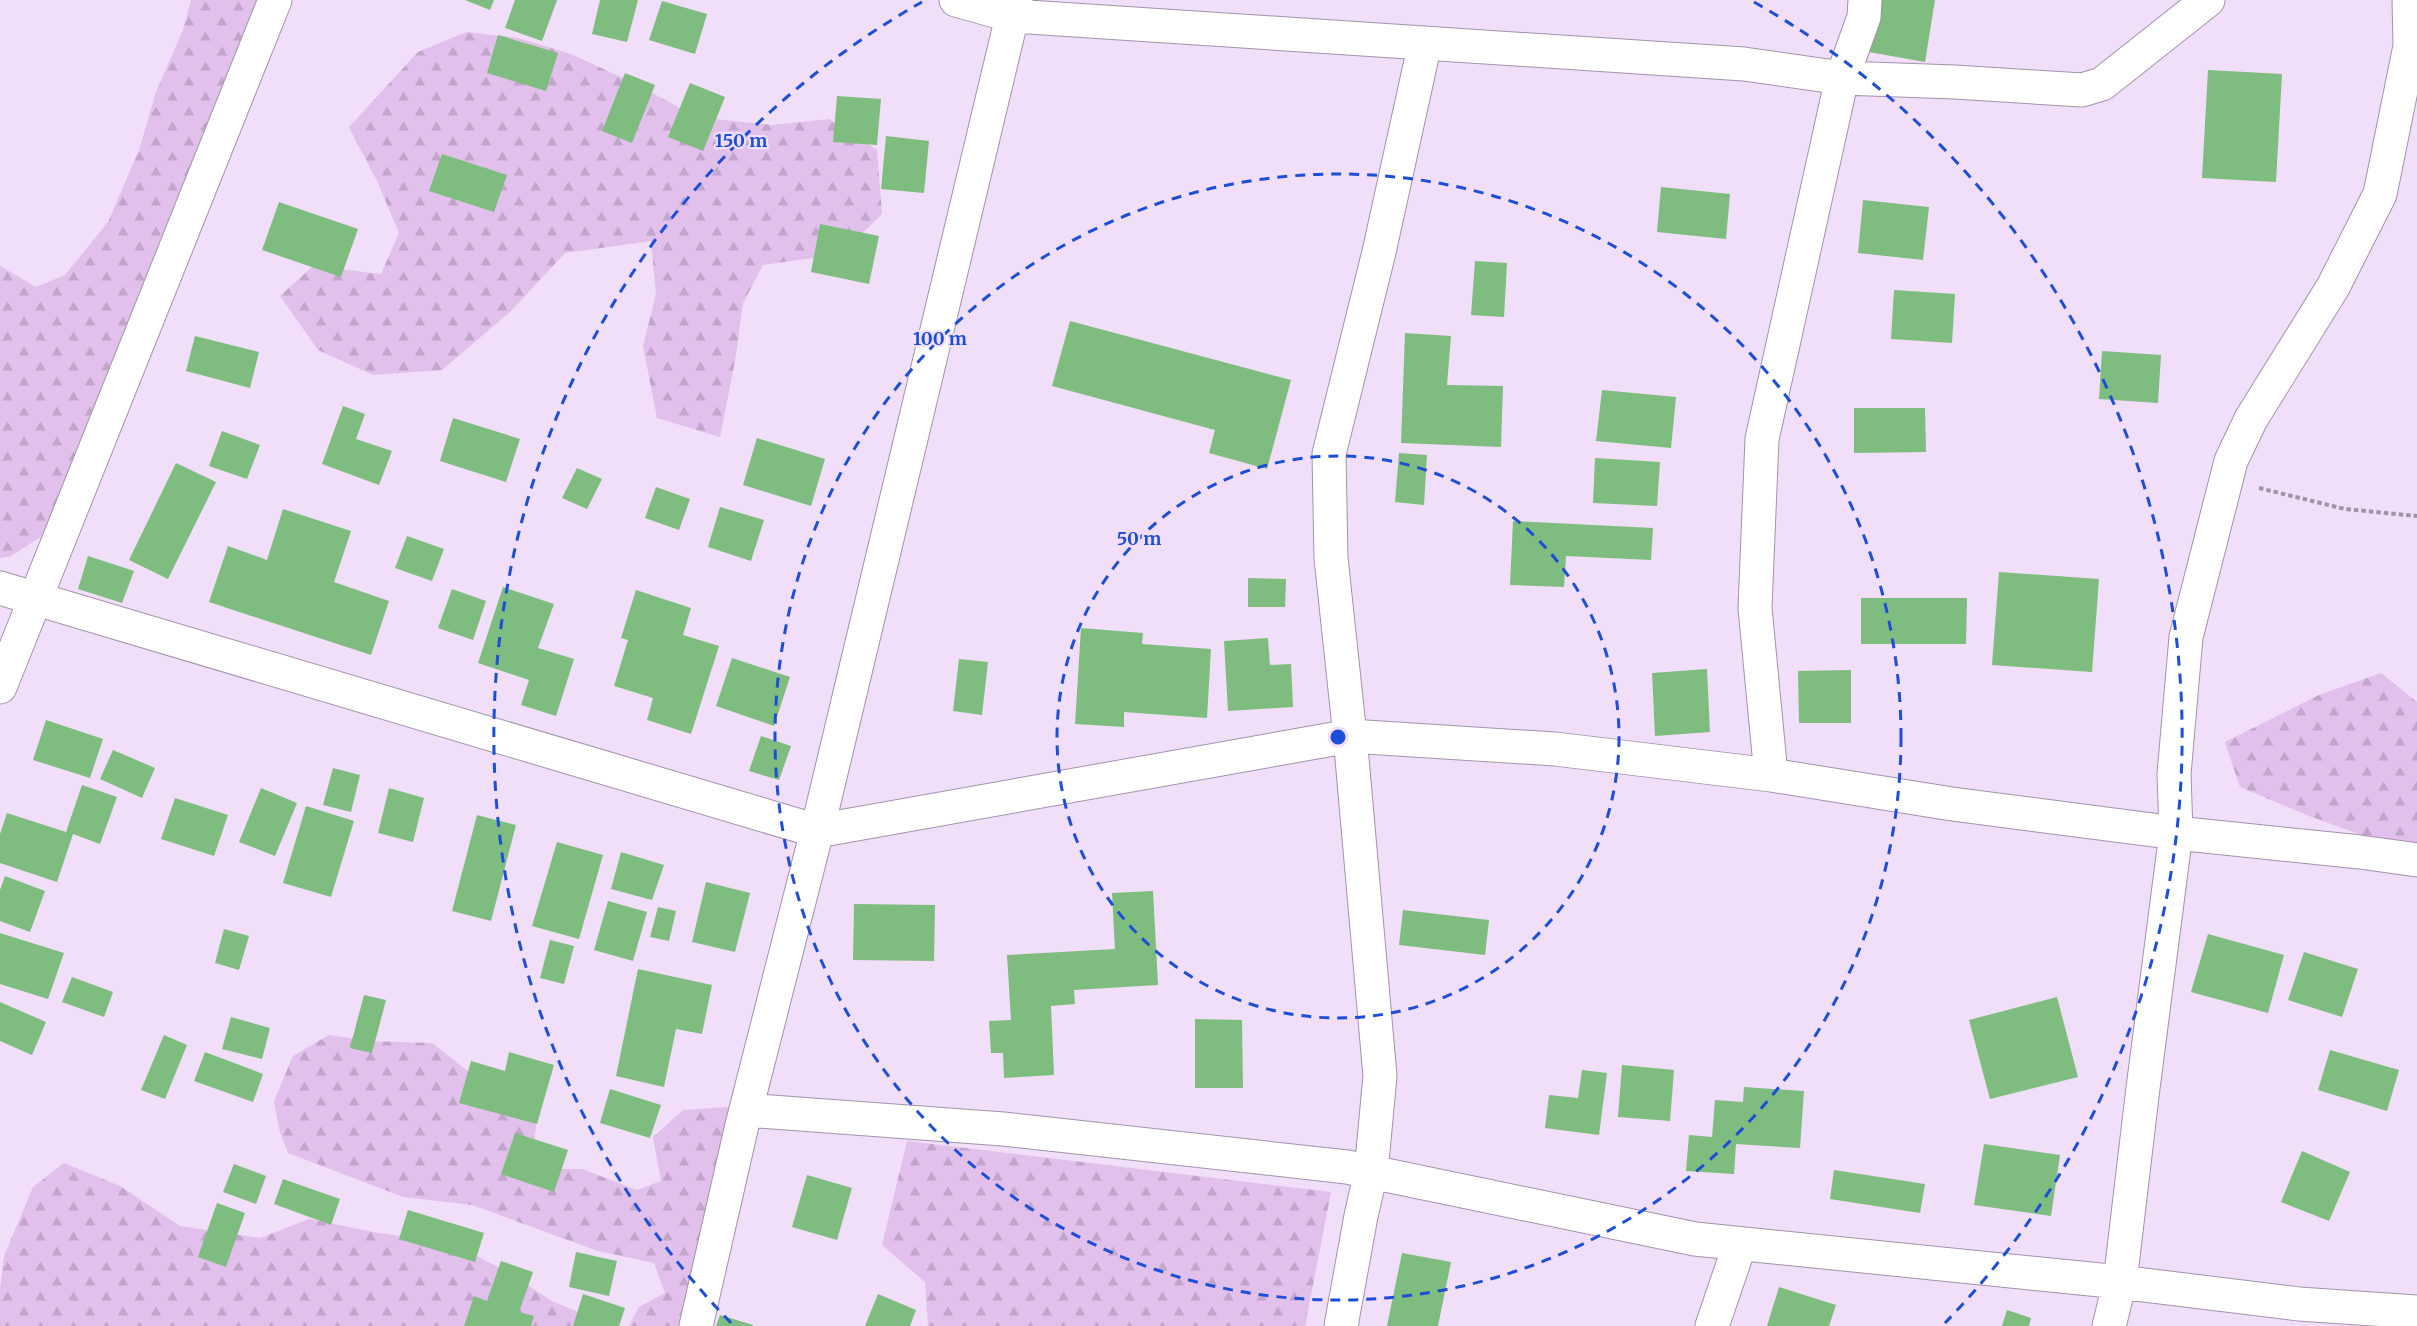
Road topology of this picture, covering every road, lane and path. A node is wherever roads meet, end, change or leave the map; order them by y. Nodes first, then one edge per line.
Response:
1 (275, 0) edge
2 (956, 0) edge
3 (1865, 0) edge
4 (2208, 0) edge
5 (2409, 0) edge
6 (1015, 8) edge
7 (1425, 43) junction
8 (1842, 78) junction
9 (2231, 461) junction
10 (2417, 516) edge
11 (0, 588) edge
12 (35, 598) junction
13 (0, 687) edge
14 (1350, 736) junction
15 (1771, 775) junction
16 (817, 831) junction
17 (2176, 833) junction
18 (2417, 860) edge
19 (746, 1110) junction
20 (1371, 1172) junction
21 (1740, 1244) junction
22 (2120, 1282) junction
23 (2417, 1312) edge
24 (696, 1326) edge
25 (1341, 1326) edge
26 (1712, 1326) edge
27 (2109, 1326) edge

1 - 12 street
2 - 6 street
3 - 8 street
4 - 8 street
5 - 9 street
6 - 7 street
6 - 16 street
7 - 8 street
7 - 14 street
8 - 15 street
9 - 10 path
9 - 17 street
11 - 12 street
12 - 13 street
12 - 16 street
14 - 15 street
14 - 16 street
14 - 20 street
15 - 17 street
16 - 19 street
17 - 18 street
17 - 22 street
19 - 20 street
19 - 24 street
20 - 21 street
20 - 25 street
21 - 22 street
21 - 26 street
22 - 23 street
22 - 27 street

